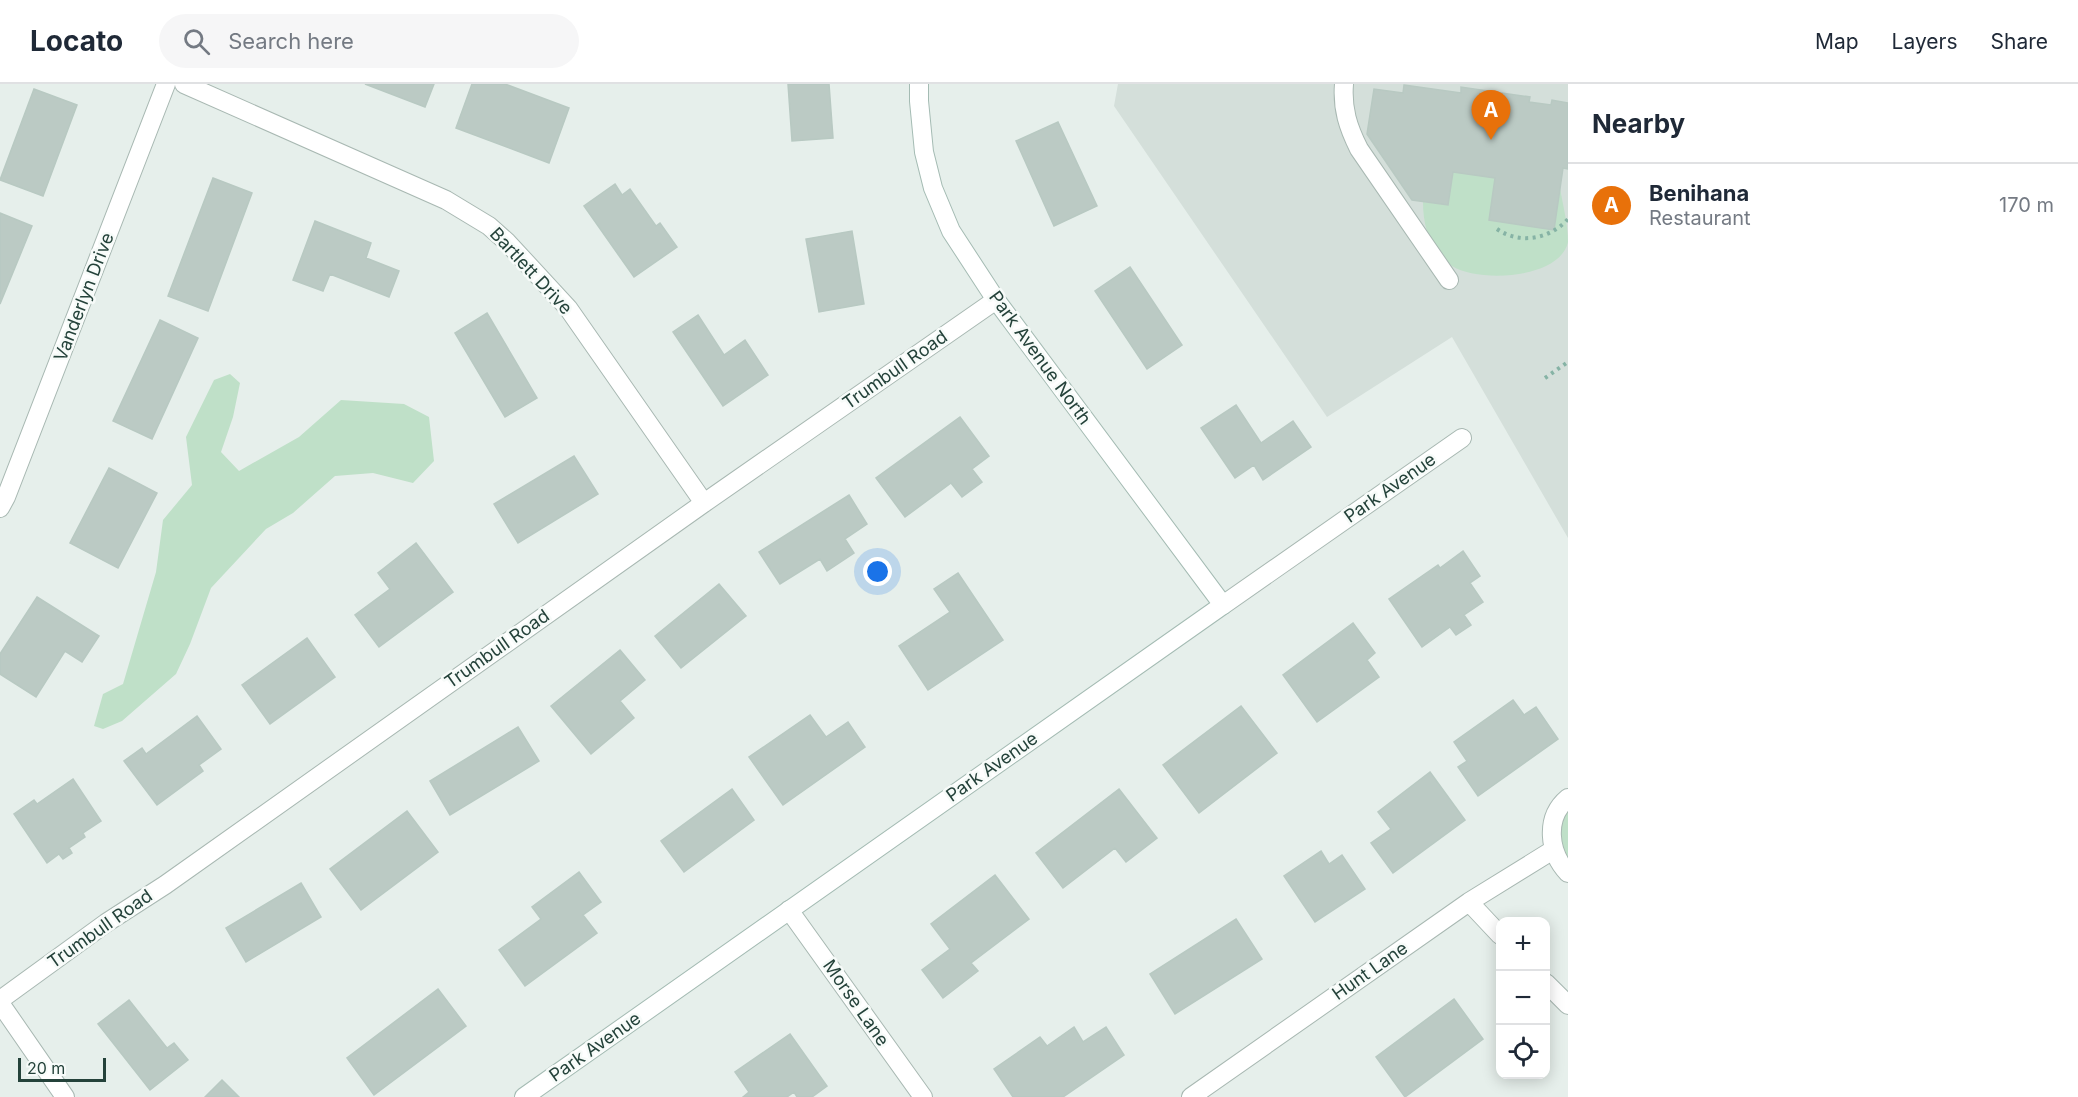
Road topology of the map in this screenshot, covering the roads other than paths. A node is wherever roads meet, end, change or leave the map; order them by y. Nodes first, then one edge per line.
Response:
1 (166, 84) edge
2 (184, 84) edge
3 (919, 84) edge
4 (1344, 84) edge
5 (1449, 280) dead end
6 (996, 300) junction
7 (1462, 438) dead end
8 (704, 503) junction
9 (0, 508) edge
10 (1223, 605) junction
11 (1568, 798) edge
12 (1553, 850) junction
13 (1568, 873) edge
14 (1469, 902) junction
15 (789, 909) junction
16 (1496, 932) edge
17 (1550, 988) edge
18 (0, 1002) edge
19 (1568, 1005) edge
20 (65, 1097) edge
21 (524, 1097) edge
22 (923, 1097) edge
23 (1191, 1097) edge

1 - 9 street, Vanderlyn Drive
2 - 8 street, Bartlett Drive
3 - 6 street, Park Avenue North
4 - 5 street
6 - 8 street, Trumbull Road
6 - 10 street, Park Avenue North
7 - 10 street, Park Avenue
8 - 18 street, Trumbull Road
10 - 15 street, Park Avenue
11 - 12 street
12 - 13 street
12 - 14 street, Hunt Lane
14 - 16 street
14 - 23 street, Hunt Lane
15 - 21 street, Park Avenue
15 - 22 street, Morse Lane
17 - 19 street
18 - 20 street

